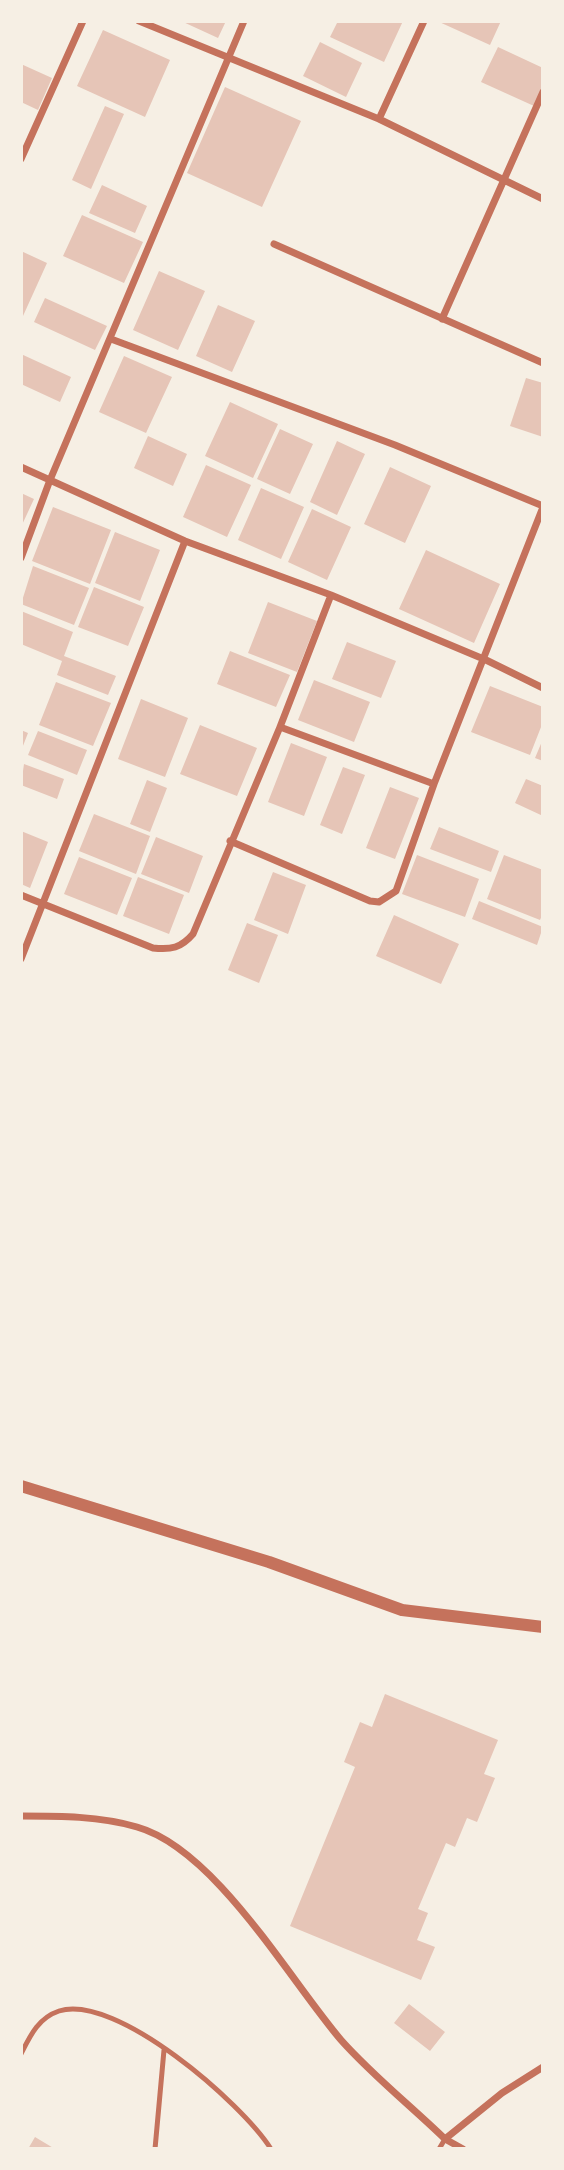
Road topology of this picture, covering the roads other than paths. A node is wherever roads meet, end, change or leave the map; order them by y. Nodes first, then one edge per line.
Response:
1 (83, 21) edge
2 (139, 21) edge
3 (244, 21) edge
4 (424, 21) edge
5 (227, 56) junction
6 (543, 92) edge
7 (379, 119) junction
8 (21, 159) edge
9 (503, 182) junction
10 (543, 199) edge
11 (274, 244) dead end
12 (442, 319) junction
13 (111, 339) junction
14 (543, 363) edge
15 (21, 467) edge
16 (50, 480) junction
17 (543, 507) edge
18 (185, 541) junction
19 (21, 558) edge
20 (331, 595) junction
21 (486, 660) junction
22 (543, 688) edge
23 (280, 727) junction
24 (434, 785) junction
25 (229, 841) junction
26 (21, 895) edge
27 (44, 904) junction
28 (21, 959) edge
29 (21, 1486) edge
30 (543, 1627) edge
31 (21, 1816) edge
32 (164, 2050) junction
33 (21, 2054) edge
34 (543, 2067) edge
35 (445, 2139) junction
36 (155, 2149) edge
37 (271, 2149) edge
38 (439, 2149) edge
39 (463, 2149) edge

1 - 8 street
2 - 5 street
3 - 5 street
4 - 7 street
5 - 7 street
5 - 13 street
6 - 9 street
7 - 9 street
9 - 10 street
9 - 12 street
11 - 12 street
12 - 14 street
13 - 16 street
13 - 17 street
15 - 16 street
16 - 18 street
16 - 19 street
17 - 21 street
18 - 20 street
18 - 27 street
20 - 21 street
20 - 23 street
21 - 22 street
21 - 24 street
23 - 24 street
23 - 25 street
24 - 25 street
25 - 27 street
26 - 27 street
27 - 28 street
29 - 30 street
31 - 35 street
32 - 33 lane
32 - 36 lane
32 - 37 lane
34 - 35 street
35 - 38 lane
35 - 39 street

